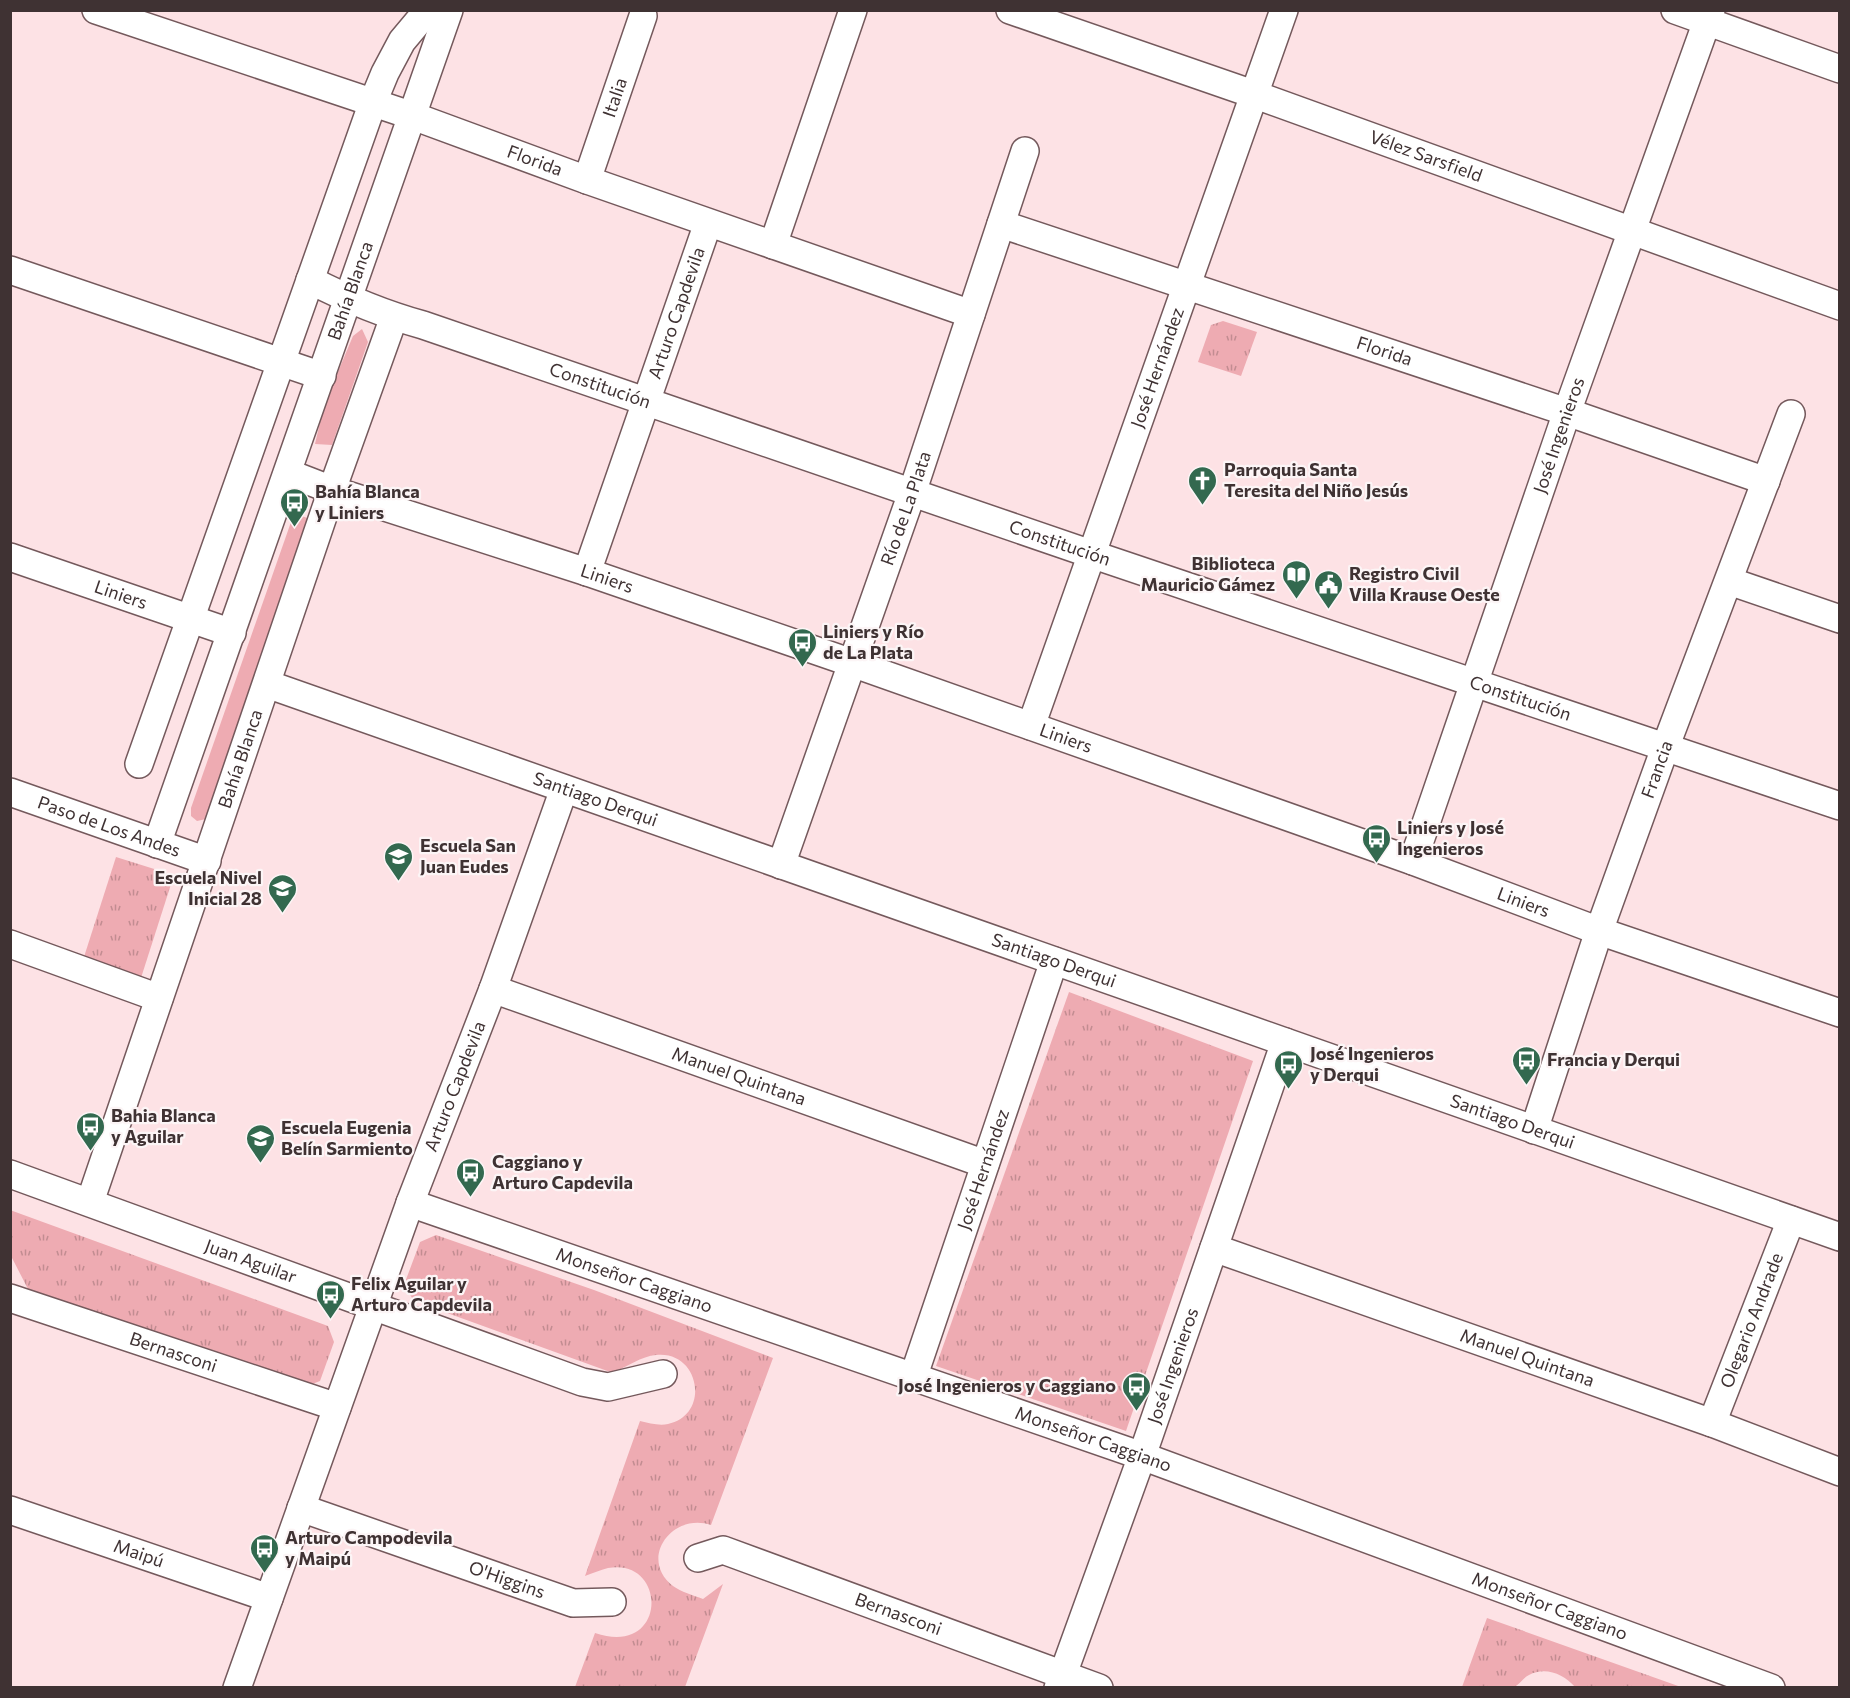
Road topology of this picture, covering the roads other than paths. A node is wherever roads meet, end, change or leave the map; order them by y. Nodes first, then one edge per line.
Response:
1 (96, 10) edge
2 (428, 10) edge
3 (449, 10) edge
4 (854, 10) edge
5 (1010, 10) edge
6 (1284, 10) edge
7 (1675, 10) edge
8 (643, 16) dead end
9 (1709, 16) edge
10 (1839, 69) edge
11 (1253, 94) junction
12 (374, 102) junction
13 (413, 116) junction
14 (1025, 151) dead end
15 (587, 180) junction
16 (708, 223) junction
17 (1001, 224) junction
18 (1631, 232) junction
19 (773, 245) junction
20 (10, 270) edge
21 (310, 280) junction
22 (1186, 285) junction
23 (349, 300) junction
24 (1839, 306) edge
25 (971, 314) junction
26 (394, 317) junction
27 (281, 362) junction
28 (322, 376) junction
29 (646, 401) junction
30 (1567, 412) junction
31 (1791, 414) dead end
32 (288, 473) junction
33 (1766, 481) junction
34 (332, 490) junction
35 (912, 493) junction
36 (1092, 554) junction
37 (10, 557) edge
38 (587, 572) junction
39 (1729, 581) junction
40 (1839, 618) edge
41 (189, 619) junction
42 (232, 633) junction
43 (852, 663) junction
44 (1475, 683) junction
45 (267, 684) junction
46 (1031, 726) junction
47 (1665, 748) junction
48 (139, 764) dead end
49 (564, 789) junction
50 (10, 792) edge
51 (1839, 806) edge
52 (158, 844) junction
53 (207, 861) junction
54 (1413, 861) junction
55 (781, 865) junction
56 (1599, 931) junction
57 (10, 944) edge
58 (1054, 961) junction
59 (492, 989) junction
60 (159, 998) junction
61 (1839, 1013) edge
62 (1285, 1042) junction
63 (1534, 1130) junction
64 (985, 1164) junction
65 (10, 1174) edge
66 (90, 1202) junction
67 (410, 1203) junction
68 (1791, 1220) junction
69 (1839, 1237) edge
70 (1214, 1248) junction
71 (10, 1298) edge
72 (374, 1305) junction
73 (663, 1374) dead end
74 (913, 1378) junction
75 (338, 1407) junction
76 (1712, 1423) junction
77 (1142, 1456) junction
78 (1839, 1472) edge
79 (301, 1508) junction
80 (10, 1510) edge
81 (698, 1558) dead end
82 (269, 1598) junction
83 (612, 1602) dead end
84 (1060, 1681) edge
85 (237, 1688) edge
86 (1099, 1688) edge
87 (1771, 1688) edge

1 - 12 street, Florida
2 - 12 street
3 - 13 street, Bahía Blanca
4 - 19 street
5 - 11 street, Vélez Sarsfield
6 - 11 street, José Hernández
7 - 9 street
8 - 15 street, Italia
9 - 10 street
9 - 18 street, José Ingenieros
11 - 18 street, Vélez Sarsfield
11 - 22 street, José Hernández
12 - 13 street, Florida
12 - 21 street
13 - 15 street, Florida
13 - 23 street, Bahía Blanca
14 - 17 street, Río de La Plata
15 - 16 street, Florida
16 - 19 street, Florida
16 - 29 street, Arturo Capdevila
17 - 22 street, Florida
17 - 25 street, Río de La Plata
18 - 24 street, Vélez Sarsfield
18 - 30 street, José Ingenieros
19 - 25 street, Florida
20 - 27 street
21 - 23 street, Constitución
21 - 27 street
22 - 30 street, Florida
22 - 36 street, José Hernández
23 - 26 street, Constitución
23 - 28 street, Bahía Blanca
25 - 35 street, Río de La Plata
26 - 29 street, Constitución
26 - 34 street, Bahía Blanca
27 - 28 street
27 - 41 street
28 - 32 street, Bahía Blanca
29 - 35 street, Constitución
29 - 38 street, Arturo Capdevila
30 - 33 street, Florida
30 - 44 street, José Ingenieros
31 - 33 street, Francia
32 - 34 street, Liniers
32 - 42 street, Bahía Blanca
33 - 39 street, Francia
34 - 38 street, Liniers
34 - 45 street, Bahía Blanca
35 - 36 street, Constitución
35 - 43 street, Río de La Plata
36 - 44 street, Constitución
36 - 46 street, José Hernández
37 - 41 street, Liniers
38 - 43 street, Liniers
39 - 40 street
39 - 47 street, Francia
41 - 42 street, Liniers
41 - 48 street
42 - 52 street, Bahía Blanca
43 - 46 street, Liniers
43 - 55 street, Río de La Plata
44 - 47 street, Constitución
44 - 54 street, José Ingenieros
45 - 49 street, Santiago Derqui
45 - 53 street, Bahía Blanca
46 - 54 street, Liniers
47 - 51 street, Constitución
47 - 56 street, Francia
49 - 55 street, Santiago Derqui
49 - 59 street, Arturo Capdevila
50 - 52 street, Paso de Los Andes
52 - 53 street, Paso de Los Andes
53 - 60 street, Bahía Blanca
54 - 56 street, Liniers
55 - 58 street, Santiago Derqui
56 - 61 street, Liniers
56 - 63 street, Francia
57 - 60 street
58 - 62 street, Santiago Derqui
58 - 64 street, José Hernández
59 - 64 street, Manuel Quintana
59 - 67 street, Arturo Capdevila
60 - 66 street, Bahía Blanca
62 - 63 street, Santiago Derqui
62 - 70 street, José Ingenieros
63 - 68 street, Santiago Derqui
64 - 74 street, José Hernández
65 - 66 street, Juan Aguilar
66 - 72 street, Juan Aguilar
67 - 72 street, Arturo Capdevila
67 - 74 street, Monseñor Caggiano
68 - 69 street, Santiago Derqui
68 - 76 street, Olegario Andrade
70 - 76 street, Manuel Quintana
70 - 77 street, José Ingenieros
71 - 75 street, Bernasconi
72 - 73 street, Juan Aguilar
72 - 75 street, Arturo Capdevila
74 - 77 street, Monseñor Caggiano
75 - 79 street, Arturo Capdevila
76 - 78 street, Manuel Quintana
77 - 84 street, José Ingenieros
77 - 87 street, Monseñor Caggiano
79 - 82 street, Arturo Capdevila
79 - 83 street, O'Higgins
80 - 82 street, Maipú
81 - 84 street, Bernasconi
82 - 85 street, Arturo Capdevila
84 - 86 street, Bernasconi

